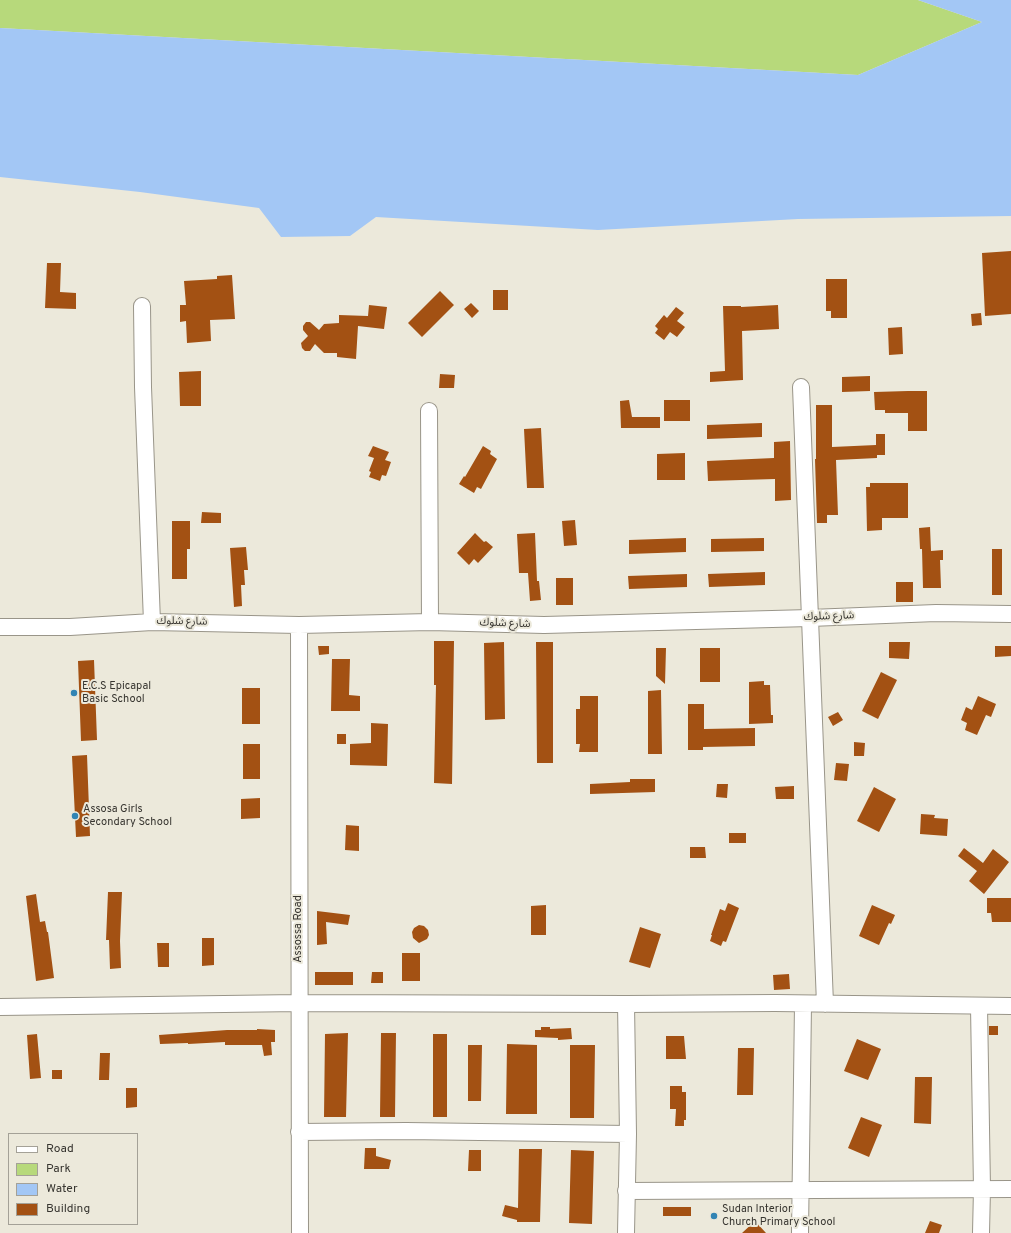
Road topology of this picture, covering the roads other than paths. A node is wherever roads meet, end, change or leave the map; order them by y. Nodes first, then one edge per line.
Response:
1 (142, 306) dead end
2 (800, 387) dead end
3 (429, 411) dead end
4 (1011, 614) edge
5 (810, 618) junction
6 (152, 622) junction
7 (430, 622) junction
8 (299, 625) junction
9 (0, 627) edge
10 (299, 1003) junction
11 (626, 1004) junction
12 (803, 1004) junction
13 (825, 1004) junction
14 (979, 1006) junction
15 (1011, 1006) edge
16 (0, 1007) edge
17 (299, 1132) junction
18 (628, 1134) junction
19 (982, 1189) junction
20 (1011, 1189) edge
21 (800, 1190) junction
22 (626, 1191) junction
23 (300, 1233) edge
24 (626, 1233) edge
25 (800, 1233) edge
26 (981, 1233) edge

1 - 6 street
2 - 5 street
3 - 7 street
4 - 5 street, شارع شلوك
5 - 7 street, شارع شلوك
5 - 13 street
6 - 8 street, شارع شلوك
6 - 9 street, شارع شلوك
7 - 8 street, شارع شلوك
8 - 10 street, Assossa Road
10 - 11 street
10 - 16 street
10 - 17 street, Assossa Road
11 - 12 street
11 - 18 street
12 - 13 street
12 - 21 street
13 - 14 street
14 - 15 street
14 - 19 street
17 - 18 street
17 - 23 street, Assossa Road
18 - 22 street
19 - 20 street
19 - 21 street
19 - 26 street
21 - 22 street
21 - 25 street
22 - 24 street

